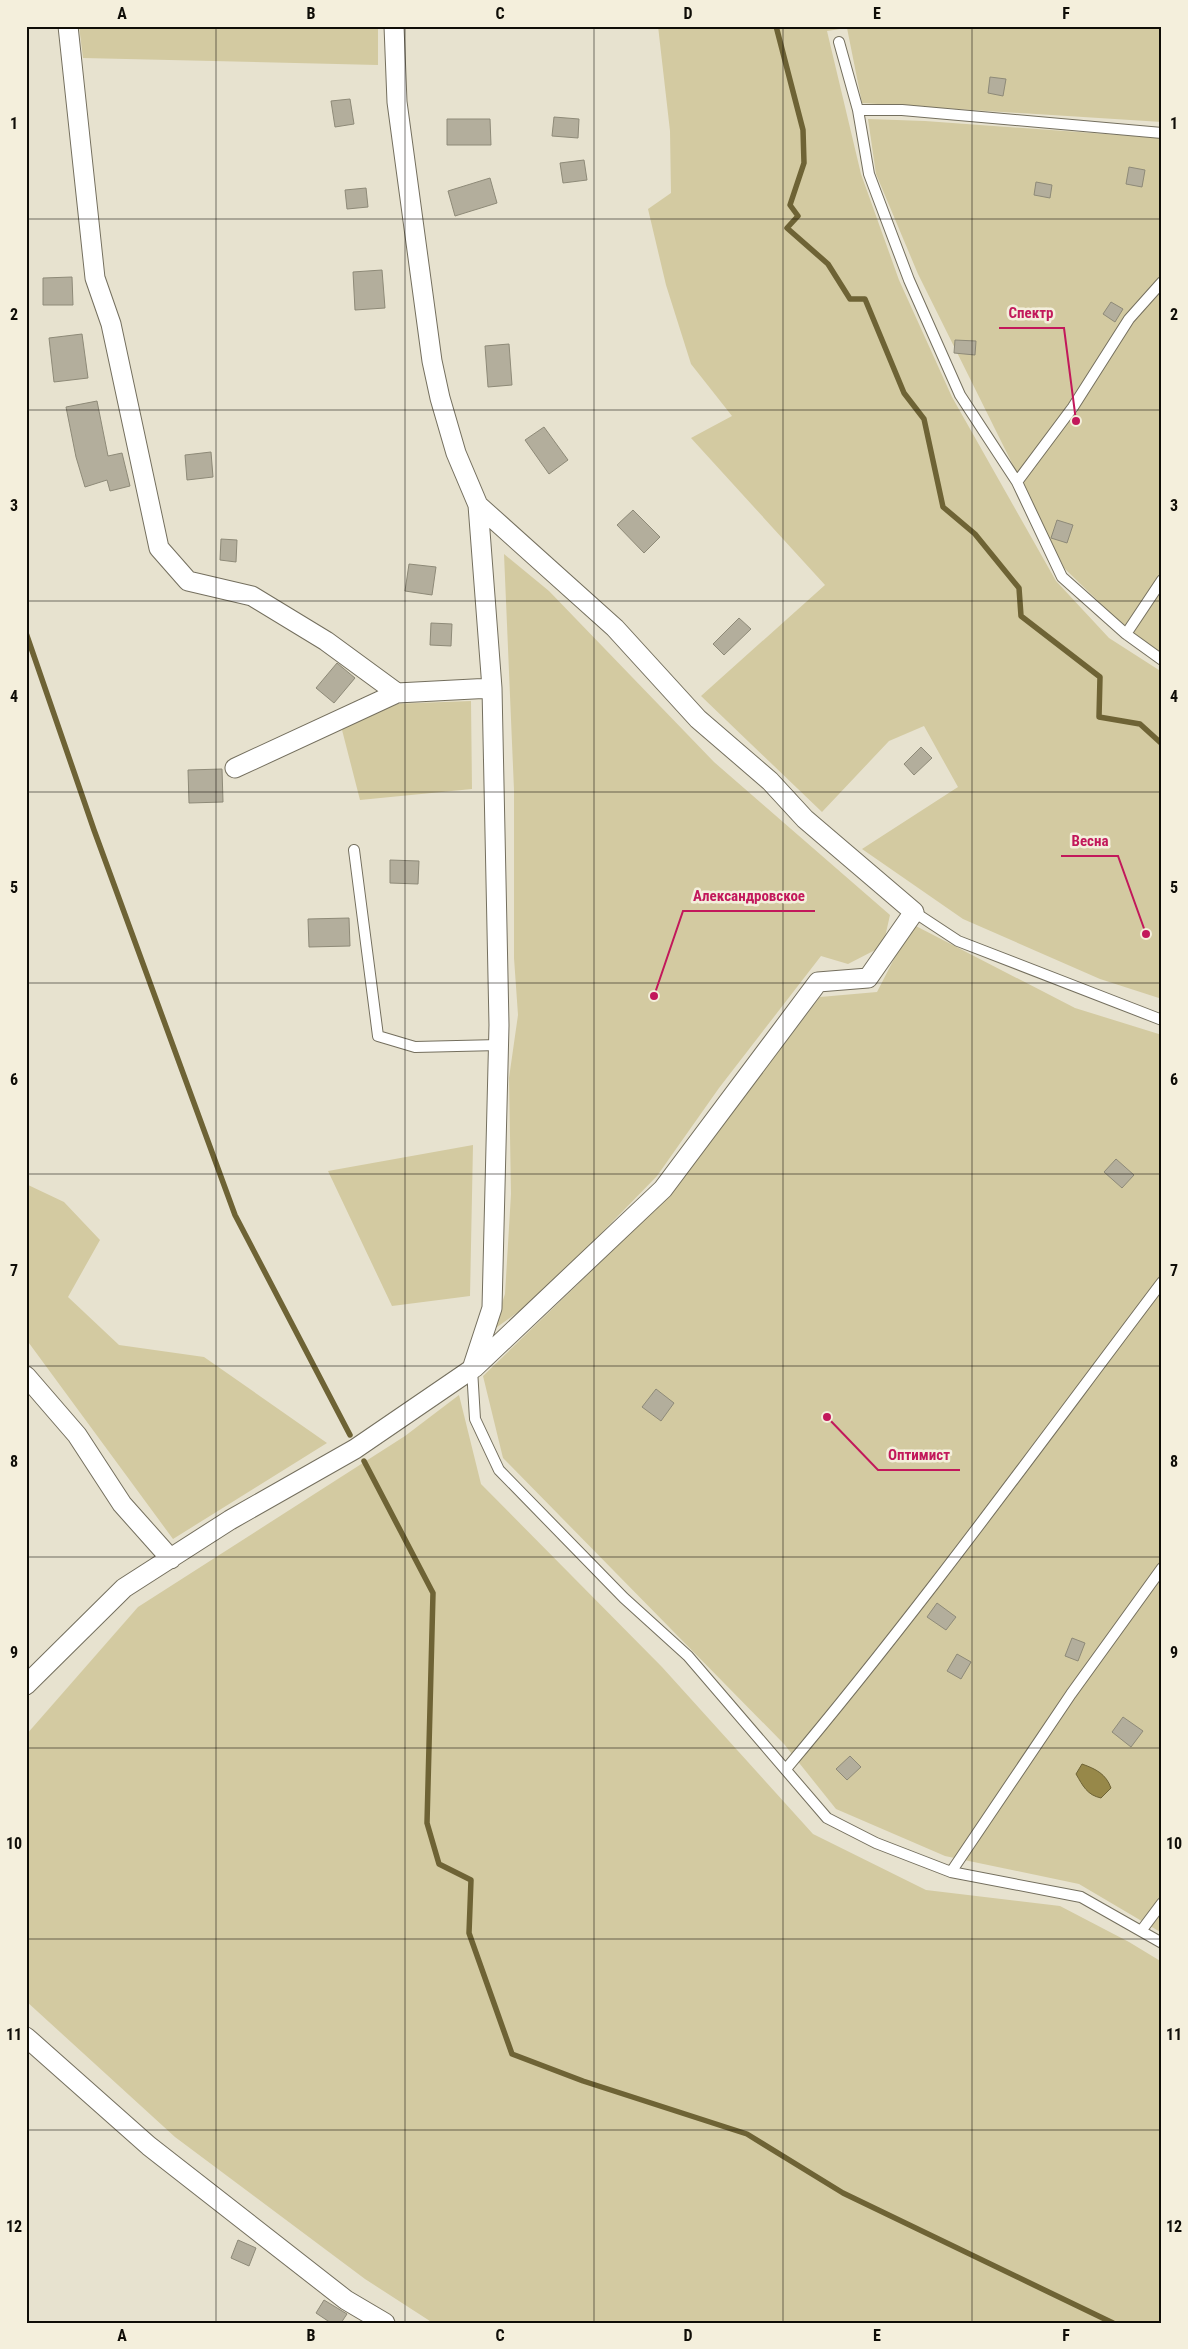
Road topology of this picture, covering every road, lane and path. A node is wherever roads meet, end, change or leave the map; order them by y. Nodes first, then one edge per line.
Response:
1 (68, 26) edge
2 (394, 26) edge
3 (839, 42) dead end
4 (858, 110) junction
5 (1162, 133) edge
6 (1162, 282) edge
7 (1017, 482) junction
8 (478, 506) junction
9 (1162, 580) edge
10 (1126, 634) junction
11 (1162, 660) edge
12 (492, 688) junction
13 (397, 693) junction
14 (235, 768) dead end
15 (354, 850) dead end
16 (914, 912) junction
17 (1162, 1020) edge
18 (499, 1046) junction
19 (1162, 1282) edge
20 (472, 1369) junction
21 (26, 1376) edge
22 (171, 1559) junction
23 (1162, 1568) edge
24 (26, 1685) edge
25 (786, 1769) junction
26 (951, 1872) junction
27 (1162, 1903) edge
28 (1141, 1932) junction
29 (1162, 1943) edge
30 (26, 2037) edge
31 (385, 2323) edge

1 - 13 street
2 - 8 street
3 - 4 lane
4 - 5 lane
4 - 7 lane
6 - 7 lane
7 - 10 lane
8 - 12 street
8 - 16 street
9 - 10 lane
10 - 11 lane
12 - 13 street
12 - 18 street
13 - 14 street
15 - 18 lane
16 - 17 lane
16 - 20 street
18 - 20 street
19 - 25 lane
20 - 22 street
20 - 25 lane
21 - 22 street
22 - 24 street
23 - 26 lane
25 - 26 lane
26 - 28 lane
27 - 28 lane
28 - 29 lane
30 - 31 street

